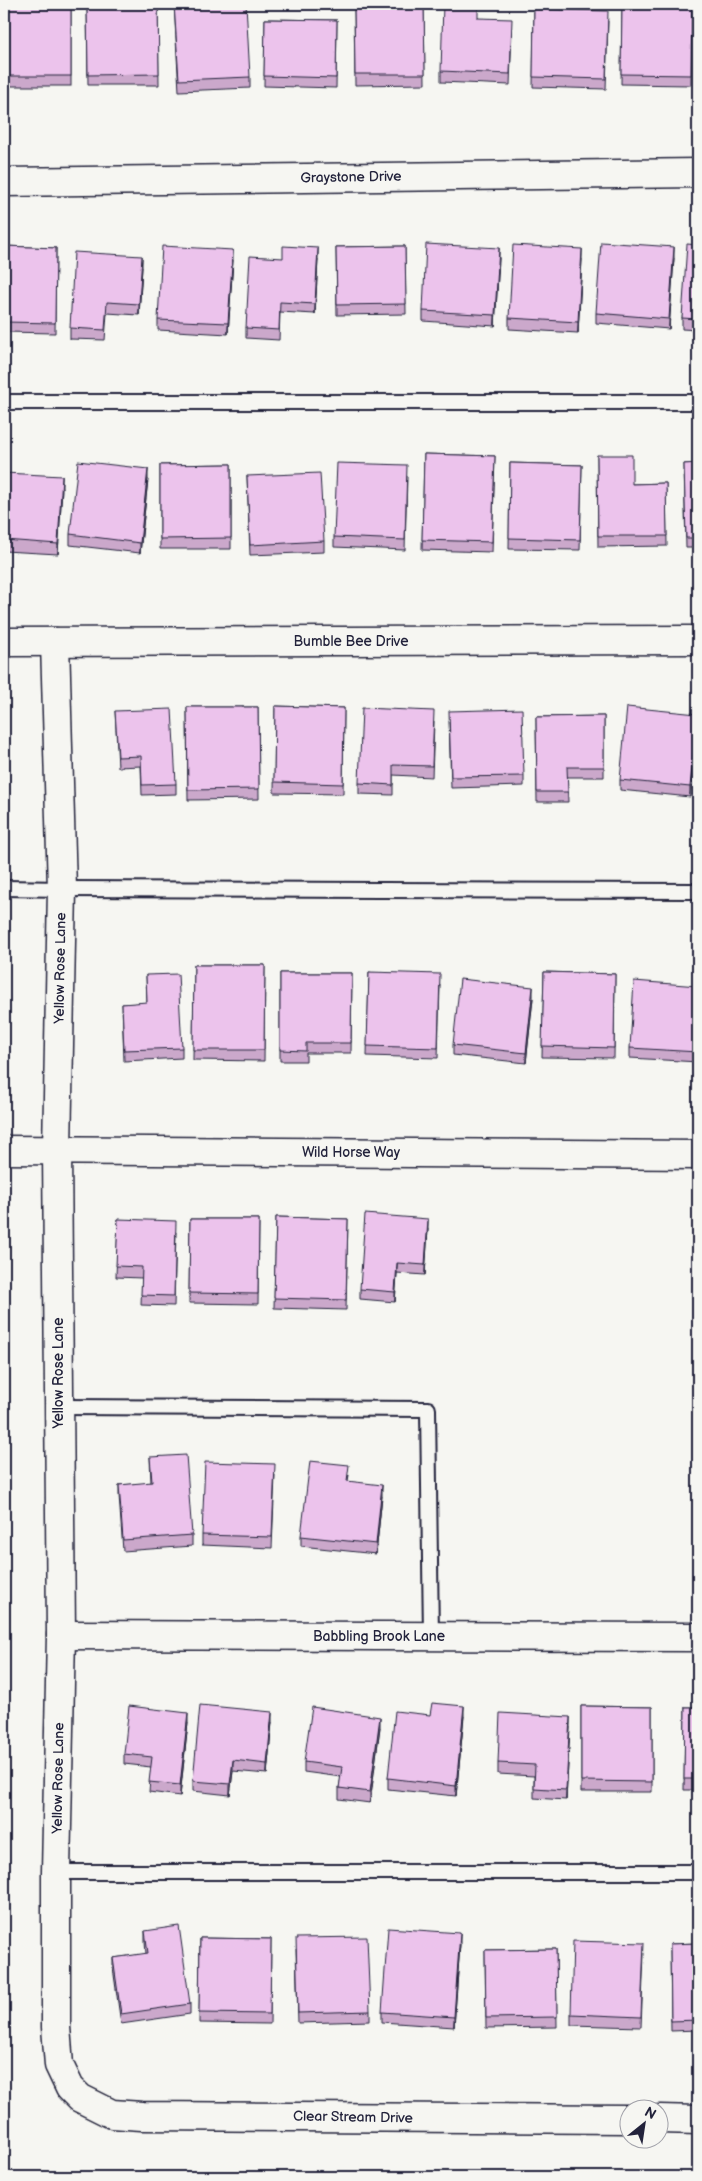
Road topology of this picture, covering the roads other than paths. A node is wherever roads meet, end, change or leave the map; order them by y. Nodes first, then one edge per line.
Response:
1 (698, 173) edge
2 (4, 182) edge
3 (4, 402) edge
4 (698, 402) edge
5 (698, 640) edge
6 (4, 642) edge
7 (55, 642) junction
8 (4, 888) edge
9 (62, 890) junction
10 (698, 891) edge
11 (57, 1149) junction
12 (4, 1150) edge
13 (698, 1155) edge
14 (58, 1407) junction
15 (61, 1635) junction
16 (431, 1636) junction
17 (698, 1637) edge
18 (56, 1872) junction
19 (698, 1872) edge
20 (80, 2098) joint
21 (620, 2119) edge
22 (670, 2120) edge
23 (698, 2120) edge

1 - 2 street, Graystone Drive
3 - 4 lane
5 - 7 street, Bumble Bee Drive
6 - 7 street, Bumble Bee Drive
7 - 9 street, Yellow Rose Lane
8 - 9 lane
9 - 10 lane
9 - 11 street, Yellow Rose Lane
11 - 12 street, Wild Horse Way
11 - 13 street, Wild Horse Way
11 - 14 street, Yellow Rose Lane
14 - 15 street, Yellow Rose Lane
14 - 16 lane
15 - 16 street, Babbling Brook Lane
15 - 18 street, Yellow Rose Lane
16 - 17 street, Babbling Brook Lane
18 - 19 lane
18 - 20 street, Yellow Rose Lane
20 - 21 street, Clear Stream Drive
22 - 23 street

